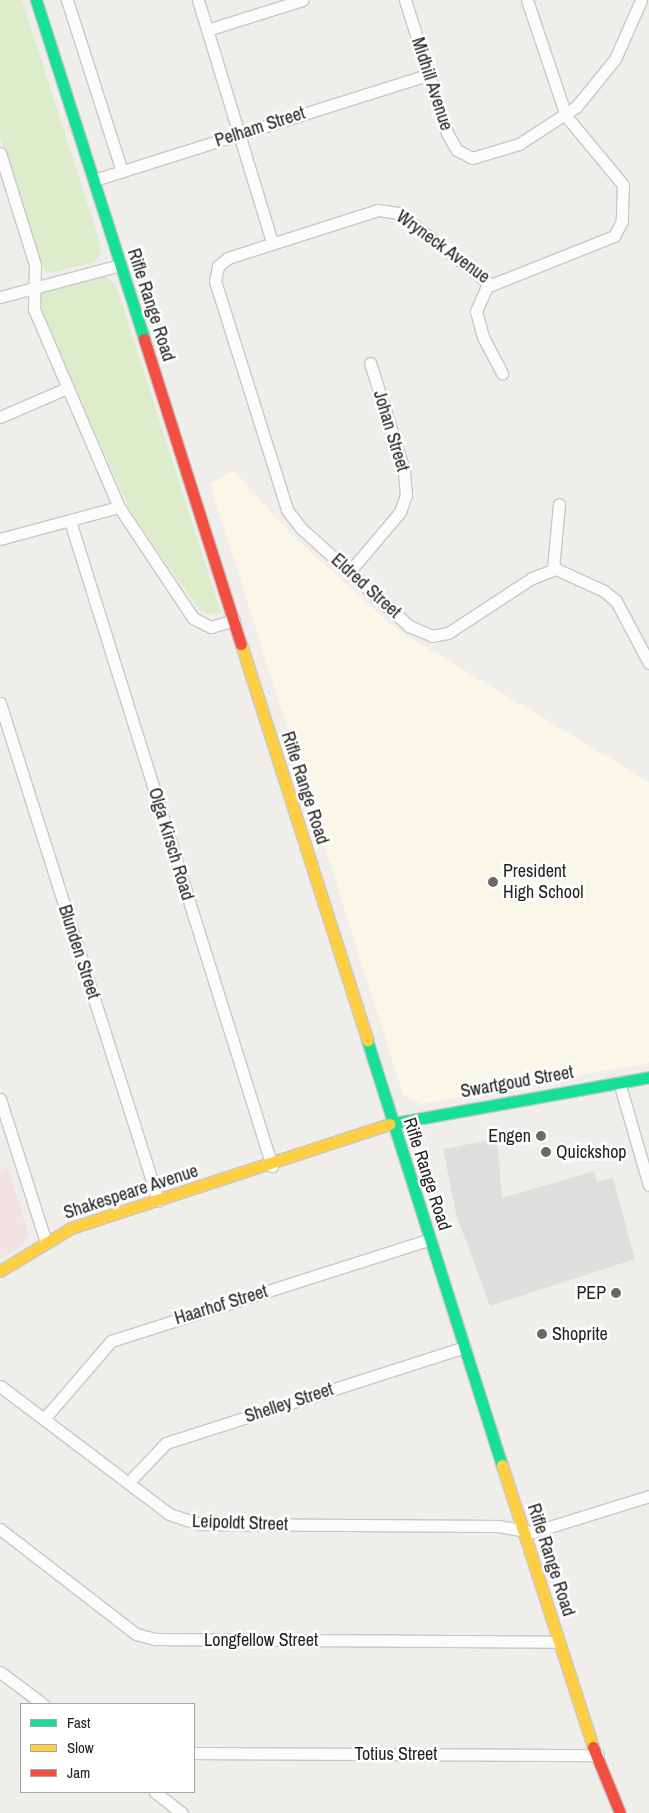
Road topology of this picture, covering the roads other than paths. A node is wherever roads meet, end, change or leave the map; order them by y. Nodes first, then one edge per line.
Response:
1 (36, 0) edge
2 (67, 0) edge
3 (198, 0) edge
4 (302, 0) edge
5 (405, 0) edge
6 (527, 0) edge
7 (641, 0) edge
8 (207, 30) junction
9 (427, 74) junction
10 (566, 116) junction
11 (238, 134) junction
12 (0, 153) edge
13 (122, 171) junction
14 (94, 180) junction
15 (272, 242) junction
16 (120, 265) junction
17 (218, 266) joint
18 (488, 284) junction
19 (35, 287) junction
20 (0, 297) edge
21 (370, 363) dead end
22 (502, 373) dead end
23 (68, 388) junction
24 (0, 417) edge
25 (559, 504) dead end
26 (119, 507) junction
27 (70, 521) junction
28 (0, 539) edge
29 (552, 568) junction
30 (350, 571) junction
31 (234, 620) junction
32 (649, 663) edge
33 (0, 703) edge
34 (649, 1077) edge
35 (620, 1086) junction
36 (649, 1086) edge
37 (0, 1099) edge
38 (394, 1128) junction
39 (271, 1164) junction
40 (649, 1185) edge
41 (158, 1200) junction
42 (430, 1239) junction
43 (46, 1242) junction
44 (0, 1272) edge
45 (465, 1347) junction
46 (0, 1386) edge
47 (44, 1419) junction
48 (128, 1483) junction
49 (649, 1496) edge
50 (0, 1529) edge
51 (523, 1531) junction
52 (558, 1642) junction
53 (0, 1672) edge
54 (41, 1703) edge
55 (195, 1753) edge
56 (594, 1755) junction
57 (156, 1793) edge
58 (182, 1813) edge
59 (609, 1813) edge
60 (620, 1813) edge

1 - 14 main road, Rifle Range Road
2 - 13 street
3 - 8 street
4 - 8 street
5 - 9 street, Midhill Avenue
6 - 10 street, Wryneck Avenue
7 - 10 street
8 - 11 street
9 - 10 street, Midhill Avenue
9 - 11 street, Pelham Street
10 - 18 street, Wryneck Avenue
11 - 13 street, Pelham Street
11 - 15 street
12 - 19 street
13 - 14 street, Pelham Street
14 - 16 main road, Rifle Range Road
15 - 17 street, Wryneck Avenue
15 - 18 street, Wryneck Avenue
16 - 19 street
16 - 31 main road, Rifle Range Road
17 - 30 street, Eldred Street
18 - 22 street
19 - 20 street
19 - 23 street
21 - 30 street, Johan Street
23 - 24 street
23 - 26 street
25 - 29 street
26 - 27 street
26 - 31 street
27 - 28 street
27 - 39 street, Olga Kirsch Road
29 - 30 street, Eldred Street
29 - 32 street
31 - 38 main road, Rifle Range Road
33 - 41 street, Blunden Street
34 - 35 main road, Swartgoud Street
35 - 36 main road, Swartgoud Street
35 - 38 main road, Swartgoud Street
35 - 40 street
37 - 43 street
38 - 39 main road, Shakespeare Avenue
38 - 42 main road, Rifle Range Road
39 - 41 main road, Shakespeare Avenue
41 - 43 main road, Shakespeare Avenue
42 - 45 main road, Rifle Range Road
42 - 47 street, Haarhof Street
43 - 44 main road, Shakespeare Avenue
45 - 48 street, Shelley Street
45 - 51 main road, Rifle Range Road
46 - 47 street, Leipoldt Street
47 - 48 street, Leipoldt Street
48 - 51 street, Leipoldt Street
49 - 51 street, Leipoldt Street
50 - 52 street, Longfellow Street
51 - 52 main road, Rifle Range Road
52 - 56 main road, Rifle Range Road
53 - 54 street
55 - 56 street, Totius Street
56 - 59 main road, Rifle Range Road
56 - 60 main road, Rifle Range Road
57 - 58 street

